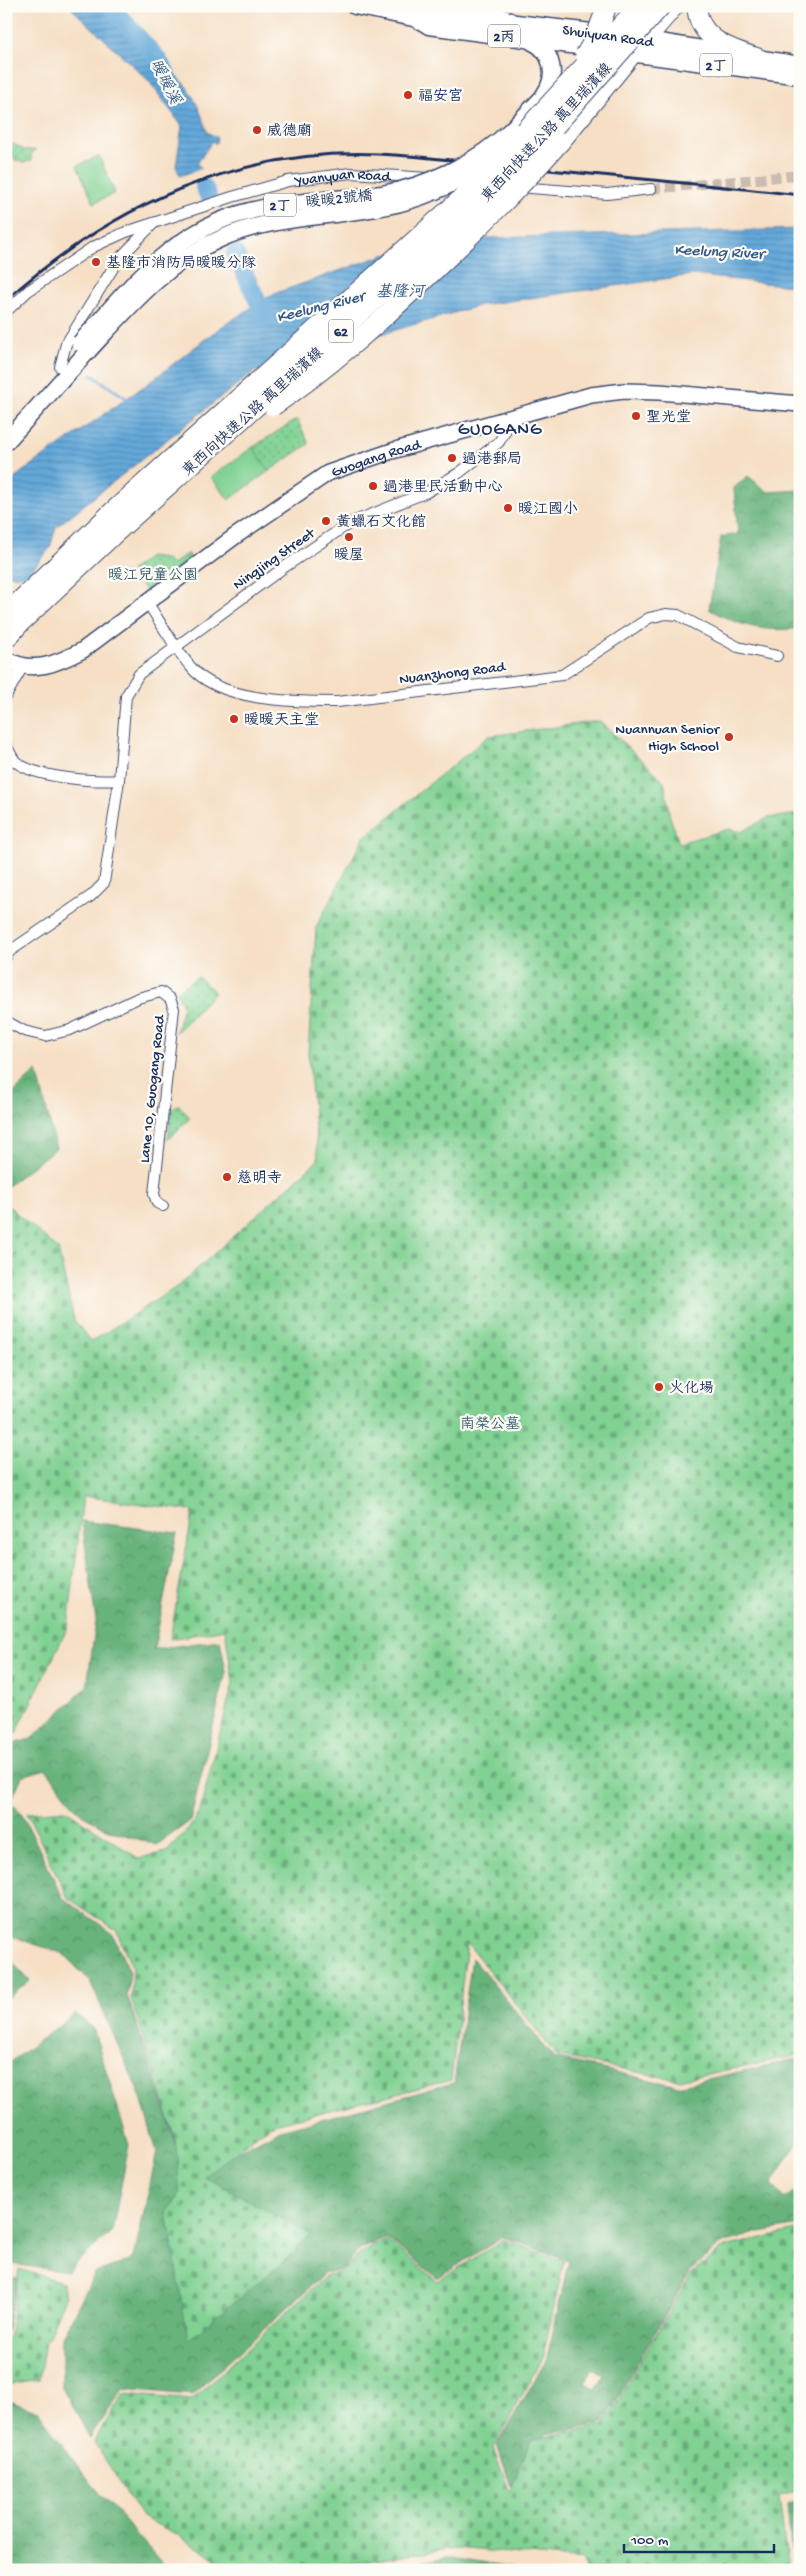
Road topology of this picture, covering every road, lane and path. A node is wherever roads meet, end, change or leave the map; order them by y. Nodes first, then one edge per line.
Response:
1 (356, 6) edge
2 (472, 6) edge
3 (607, 6) edge
4 (621, 6) edge
5 (630, 6) edge
6 (639, 6) edge
7 (661, 6) edge
8 (674, 6) edge
9 (697, 6) edge
10 (419, 12) edge
11 (509, 22) junction
12 (524, 39) junction
13 (644, 40) junction
14 (598, 41) junction
15 (632, 54) junction
16 (758, 58) junction
17 (800, 65) edge
18 (800, 76) edge
19 (538, 103) junction
20 (516, 138) junction
21 (651, 189) tunnel mouth
22 (155, 222) junction
23 (6, 312) edge
24 (84, 347) junction
25 (60, 367) junction
26 (800, 404) edge
27 (508, 418) junction
28 (6, 428) edge
29 (232, 430) junction
30 (6, 442) edge
31 (147, 602) junction
32 (6, 614) edge
33 (6, 640) edge
34 (177, 647) junction
35 (777, 656) dead end
36 (6, 659) edge
37 (23, 666) junction
38 (6, 696) edge
39 (6, 745) edge
40 (119, 780) junction
41 (6, 957) edge
42 (6, 1021) edge
43 (163, 1206) dead end

1 - 10 main road, Shuiyuan Road / 2丙
2 - 11 highway
3 - 20 highway, bridge
4 - 14 highway
5 - 14 highway
6 - 20 highway, 東西向快速公路 萬里瑞濱線 / 62, bridge
7 - 29 highway, 東西向快速公路 萬里瑞濱線 / 62, bridge
8 - 13 highway
9 - 16 highway
10 - 11 main road, Shuiyuan Road / 2丙
10 - 12 main road, Shuiyuan Road / 2丙
11 - 14 main road, Shuiyuan Road / 2丙
12 - 14 main road, Shuiyuan Road / 2丙
12 - 19 main road
13 - 14 main road, Shuiyuan Road / 2丁
13 - 15 main road
13 - 16 main road, Shuiyuan Road / 2丁
14 - 15 main road, Shuiyuan Road / 2丁
14 - 19 main road, 2丁
15 - 18 main road, Shuiyuan Road / 2丁
15 - 20 main road, 2丁
15 - 29 highway, bridge
16 - 17 main road, Shuiyuan Road / 2丁
19 - 20 main road, 2丁
20 - 24 main road, 暖暖2號橋 / 2丁, bridge
20 - 32 highway, 東西向快速公路 萬里瑞濱線 / 62, bridge
21 - 22 street, Yuanyuan Road
22 - 23 street
22 - 25 street, Yuanyuan Road
24 - 25 main road, Yuanyuan Road / 2丁
24 - 30 main road, 2丁
25 - 28 main road, Yuanyuan Road / 2丁
26 - 27 street, Guogang Road
27 - 31 street, Guogang Road
27 - 34 street, Ningjing Street
29 - 33 highway, 東西向快速公路 萬里瑞濱線 / 62, bridge
31 - 34 street, Nuanzhong Road
31 - 37 street, Guogang Road
34 - 35 street, Nuanzhong Road
34 - 40 street, Ningjing Street
36 - 37 street, Guogang Road
37 - 38 street
39 - 40 street
40 - 41 street
42 - 43 street, Lane 10, Guogang Road

